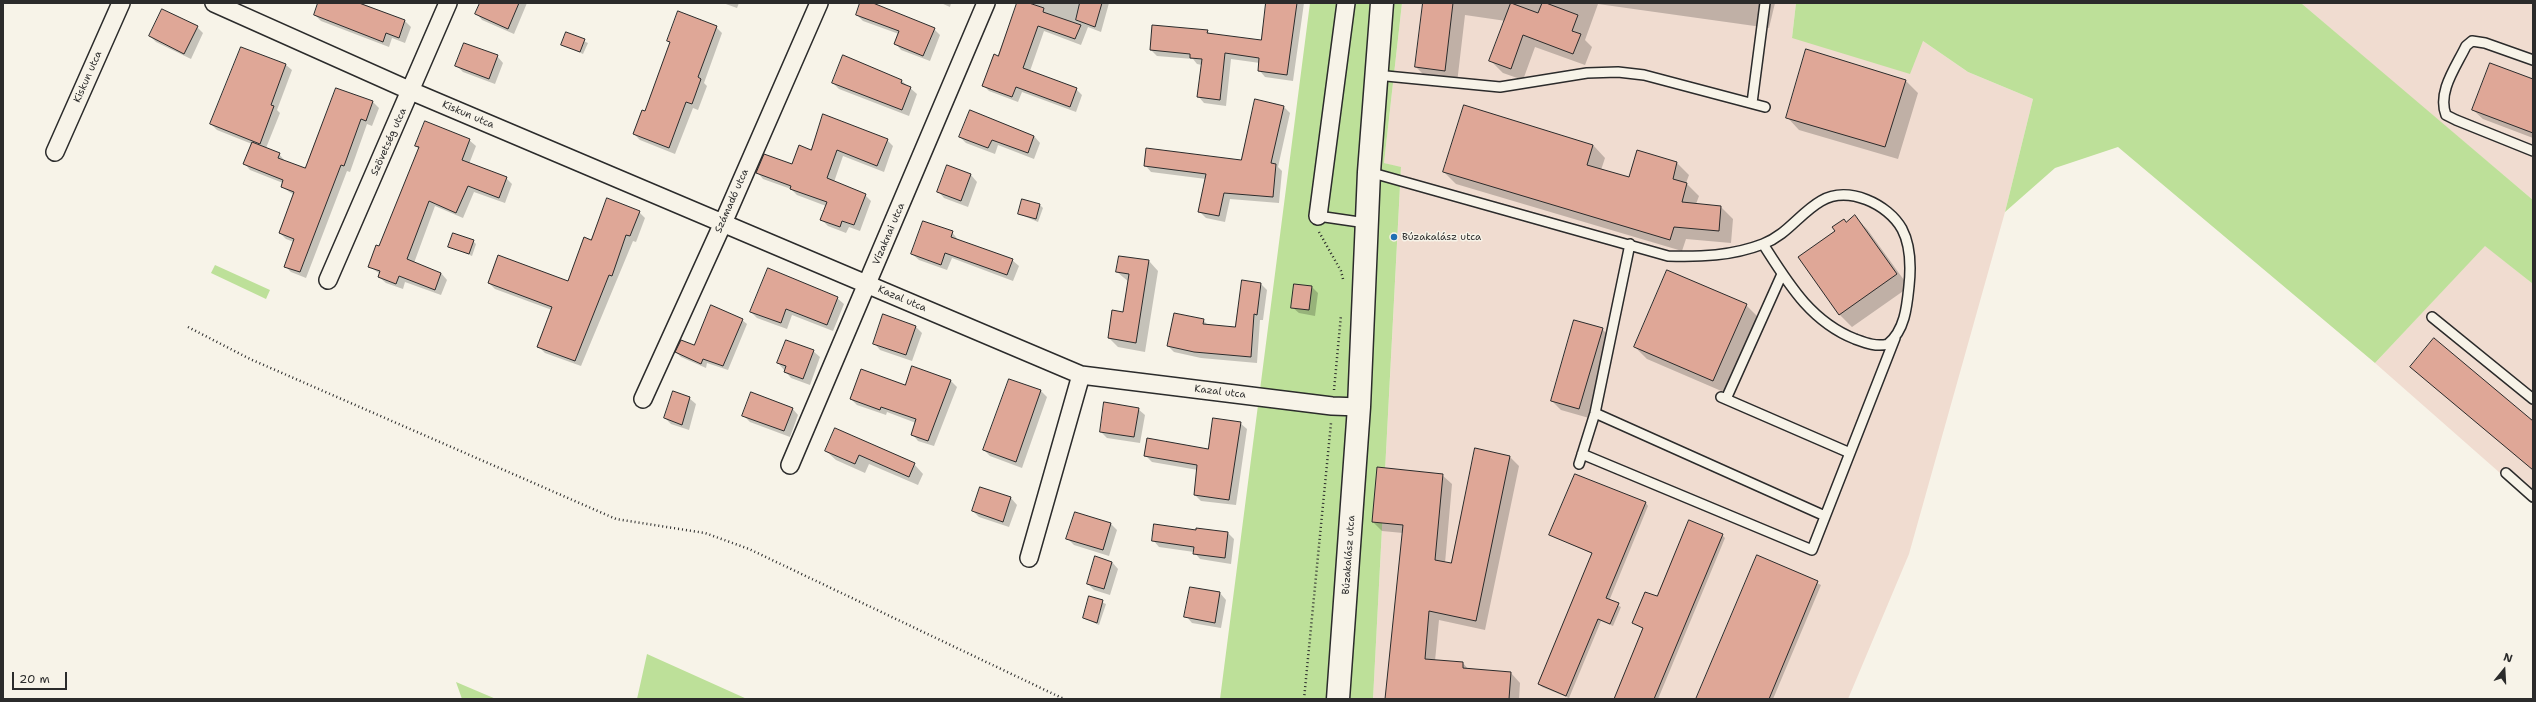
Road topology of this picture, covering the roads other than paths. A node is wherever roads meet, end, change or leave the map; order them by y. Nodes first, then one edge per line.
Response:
1 (121, 3) edge
2 (214, 3) edge
3 (448, 3) edge
4 (819, 3) edge
5 (986, 3) edge
6 (1346, 3) edge
7 (1382, 3) edge
8 (1765, 3) edge
9 (2533, 60) edge
10 (1376, 75) junction
11 (411, 91) junction
12 (1752, 103) junction
13 (1765, 107) dead end
14 (2533, 151) edge
15 (55, 152) dead end
16 (1368, 172) junction
17 (1318, 216) joint
18 (723, 223) junction
19 (1366, 223) junction
20 (1630, 244) junction
21 (1763, 244) junction
22 (1782, 274) junction
23 (328, 280) dead end
24 (868, 285) junction
25 (2432, 317) dead end
26 (1896, 336) junction
27 (1081, 375) junction
28 (643, 399) dead end
29 (2533, 399) edge
30 (1359, 407) junction
31 (1595, 413) junction
32 (1850, 453) junction
33 (1582, 454) junction
34 (1579, 464) dead end
35 (790, 465) dead end
36 (2506, 473) dead end
37 (2533, 497) edge
38 (1825, 516) junction
39 (1029, 558) dead end
40 (1338, 699) edge

1 - 15 street, Kiskun utca
2 - 11 street, Kiskun utca
3 - 11 street, Szövetség utca
4 - 18 street, Számadó utca
5 - 24 street, Vízaknai utca
6 - 17 street
7 - 10 street, Búzakalász utca
8 - 12 lane
9 - 14 lane
10 - 12 lane
10 - 16 street, Búzakalász utca
11 - 18 street, Kiskun utca
11 - 23 street, Szövetség utca
12 - 13 lane
16 - 19 street, Búzakalász utca
16 - 20 lane
17 - 19 lane
18 - 24 street, Kazal utca
18 - 28 street, Számadó utca
19 - 30 street, Búzakalász utca
20 - 21 lane
20 - 31 lane
21 - 22 lane
21 - 26 lane
22 - 26 lane
22 - 32 lane
24 - 27 street, Kazal utca
24 - 35 street, Vízaknai utca
25 - 29 lane
26 - 32 lane
27 - 30 street, Kazal utca
27 - 39 street
30 - 40 street, Búzakalász utca
31 - 33 lane
31 - 38 lane
32 - 38 lane
33 - 34 lane
33 - 38 lane
36 - 37 lane

